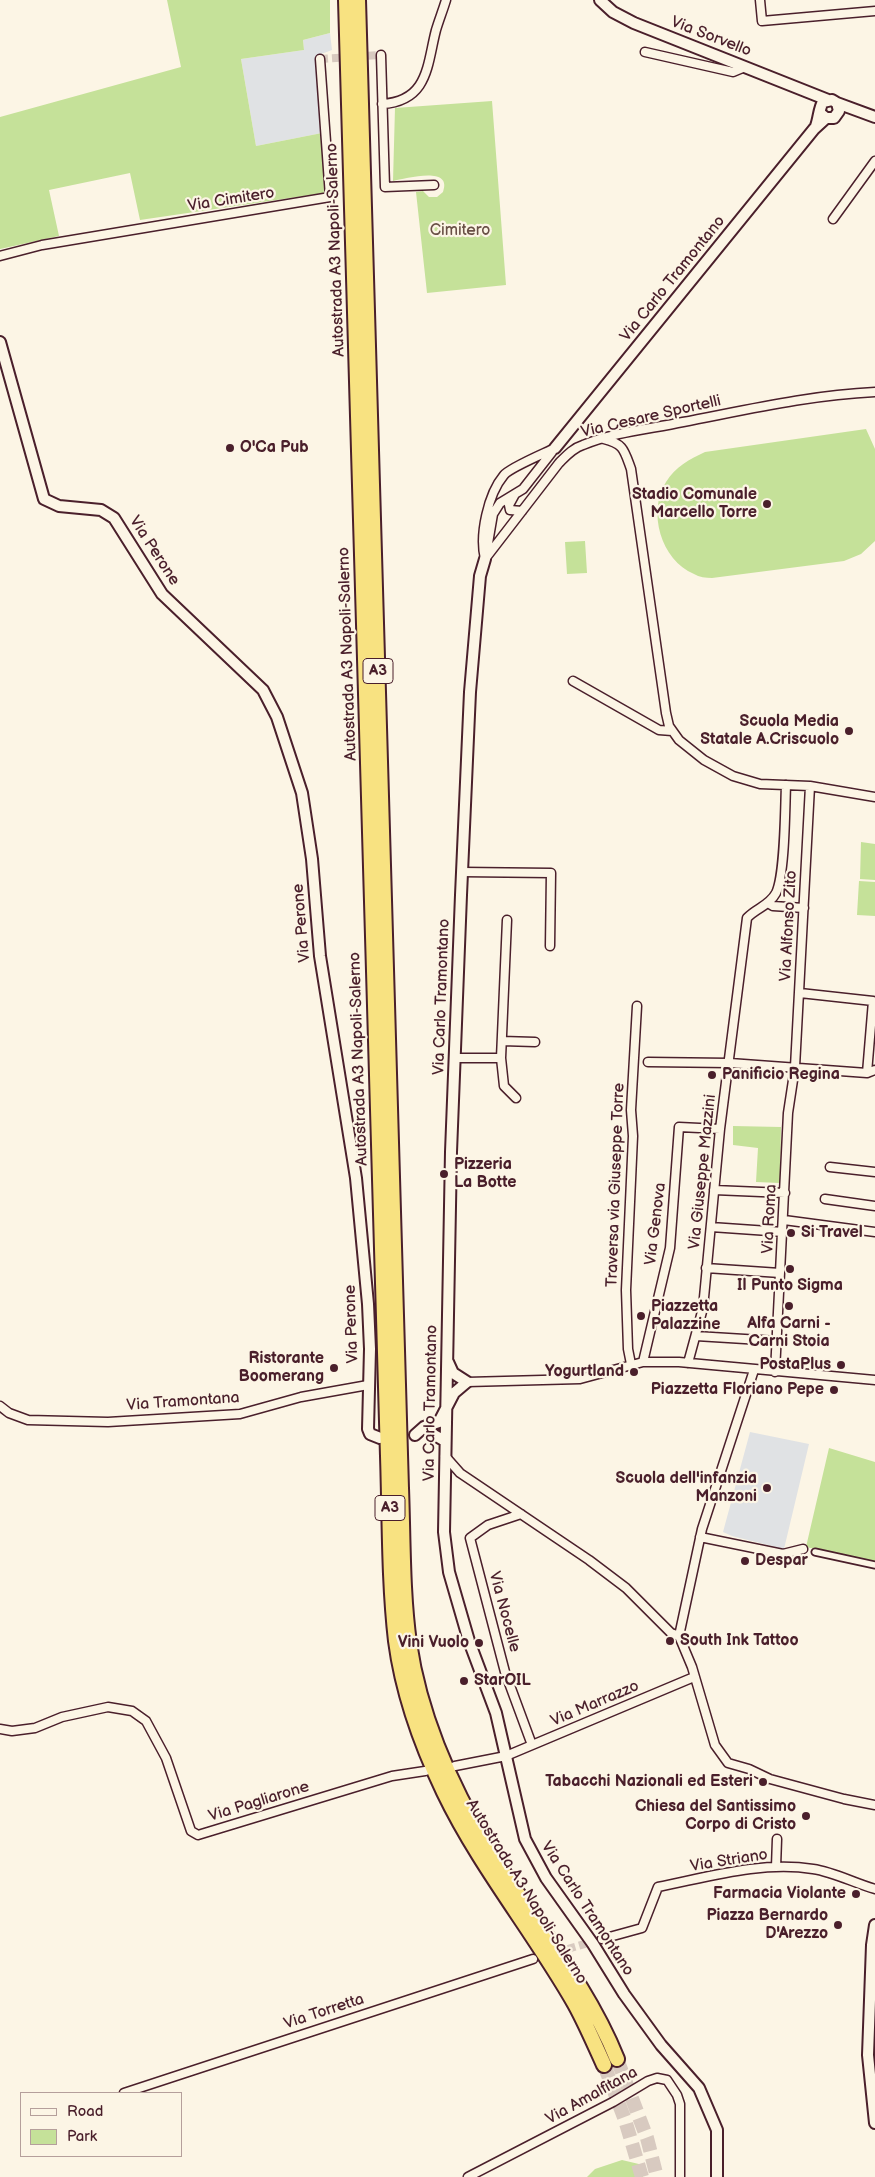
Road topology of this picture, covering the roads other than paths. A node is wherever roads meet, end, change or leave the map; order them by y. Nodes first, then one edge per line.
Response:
1 (346, 0) edge
2 (358, 0) edge
3 (446, 0) edge
4 (600, 0) edge
5 (760, 0) edge
6 (875, 11) edge
7 (645, 52) dead end
8 (381, 55) dead end
9 (320, 59) dead end
10 (746, 67) junction
11 (382, 104) junction
12 (828, 109) junction
13 (875, 117) edge
14 (875, 161) edge
15 (434, 185) dead end
16 (833, 219) dead end
17 (0, 256) edge
18 (0, 342) edge
19 (875, 392) edge
20 (604, 439) junction
21 (555, 448) junction
22 (512, 470) junction
23 (501, 479) junction
24 (528, 480) junction
25 (515, 493) junction
26 (522, 511) junction
27 (485, 560) junction
28 (573, 681) dead end
29 (672, 730) junction
30 (786, 785) junction
31 (810, 786) junction
32 (875, 797) edge
33 (462, 872) junction
34 (768, 903) junction
35 (804, 908) junction
36 (507, 920) dead end
37 (550, 946) dead end
38 (800, 993) junction
39 (636, 1006) dead end
40 (502, 1041) junction
41 (535, 1042) dead end
42 (455, 1058) junction
43 (501, 1058) junction
44 (648, 1062) dead end
45 (730, 1063) junction
46 (795, 1067) junction
47 (875, 1070) edge
48 (867, 1074) junction
49 (516, 1098) dead end
50 (720, 1129) junction
51 (830, 1167) dead end
52 (875, 1172) edge
53 (714, 1190) junction
54 (785, 1193) junction
55 (825, 1199) dead end
56 (875, 1206) edge
57 (784, 1220) junction
58 (711, 1227) junction
59 (783, 1232) junction
60 (875, 1232) edge
61 (706, 1268) junction
62 (780, 1273) junction
63 (696, 1336) junction
64 (776, 1341) junction
65 (447, 1358) junction
66 (643, 1362) junction
67 (688, 1363) junction
68 (631, 1364) junction
69 (754, 1370) junction
70 (775, 1372) junction
71 (875, 1380) edge
72 (447, 1381) junction
73 (468, 1382) junction
74 (368, 1385) junction
75 (0, 1406) edge
76 (446, 1410) junction
77 (446, 1427) junction
78 (429, 1432) junction
79 (380, 1438) dead end
80 (445, 1440) junction
81 (445, 1456) junction
82 (521, 1514) junction
83 (703, 1529) junction
84 (803, 1549) dead end
85 (815, 1552) dead end
86 (875, 1565) edge
87 (679, 1636) junction
88 (694, 1677) junction
89 (0, 1730) edge
90 (532, 1745) junction
91 (506, 1756) junction
92 (455, 1766) dead end
93 (425, 1771) dead end
94 (875, 1805) edge
95 (777, 1839) dead end
96 (776, 1866) junction
97 (875, 1889) edge
98 (875, 1925) edge
99 (602, 1939) tunnel mouth
100 (533, 1959) tunnel mouth
101 (127, 2092) edge
102 (875, 2124) edge
103 (468, 2177) edge
104 (680, 2177) edge
105 (716, 2177) edge

1 - 2 highway, Autostrada A3 Napoli-Salerno / A3
3 - 11 street
4 - 10 street, Via Sorvello
5 - 6 street
7 - 10 street
8 - 11 street
9 - 17 street, Via Cimitero
10 - 12 street, Via Sorvello
11 - 15 street
12 - 13 street, Via Sorvello
12 - 21 street, Via Carlo Tramontano
14 - 16 street
18 - 74 street, Via Perone
19 - 20 street, Via Cesare Sportelli
20 - 26 street, Via Cesare Sportelli
20 - 29 street
21 - 22 street, Via Carlo Tramontano
21 - 24 street, Via Carlo Tramontano
22 - 23 street, Via Carlo Tramontano
22 - 24 street
23 - 25 street
23 - 27 street, Via Carlo Tramontano
24 - 25 street, Via Carlo Tramontano
25 - 26 street
25 - 27 street, Via Carlo Tramontano
26 - 27 street, Via Cesare Sportelli
27 - 33 street, Via Carlo Tramontano
28 - 29 street
29 - 30 street
30 - 31 street
30 - 34 street
31 - 32 street
31 - 35 street, Via Alfonso Zito
33 - 37 street
33 - 42 street, Via Carlo Tramontano
34 - 35 street
34 - 45 street, Via Giuseppe Mazzini
35 - 38 street, Via Alfonso Zito
36 - 40 street
38 - 46 street, Via Alfonso Zito
38 - 48 street
39 - 68 street, Traversa via Giuseppe Torre
40 - 41 street
40 - 43 street
42 - 43 street
42 - 65 street, Via Carlo Tramontano
43 - 49 street
44 - 45 street
45 - 46 street
45 - 50 street, Via Giuseppe Mazzini
46 - 48 street
46 - 54 street, Via Roma
47 - 48 street
50 - 53 street, Via Giuseppe Mazzini
50 - 66 street, Via Genova
51 - 52 street
53 - 54 street
53 - 58 street, Via Giuseppe Mazzini
54 - 57 street, Via Roma
55 - 56 street
57 - 59 street, Via Roma
57 - 60 street
58 - 59 street
58 - 61 street, Via Giuseppe Mazzini
59 - 62 street, Via Roma
61 - 62 street
61 - 63 street, Via Giuseppe Mazzini
62 - 64 street, Via Roma
63 - 64 street
63 - 67 street, Via Giuseppe Mazzini
64 - 70 street, Via Roma
65 - 72 street, Via Carlo Tramontano
65 - 73 street
66 - 67 street
66 - 68 street
67 - 69 street
68 - 73 street
69 - 70 street
69 - 83 street
70 - 71 street
72 - 73 street
72 - 76 street, Via Carlo Tramontano
73 - 76 street
74 - 75 street, Via Tramontana
74 - 79 street, Via Perone
76 - 77 street, Via Carlo Tramontano
76 - 78 street
77 - 78 street
77 - 80 street, Via Carlo Tramontano
78 - 80 street
80 - 81 street, Via Carlo Tramontano
81 - 82 street
81 - 91 street, Via Carlo Tramontano
82 - 87 street
82 - 90 street, Via Nocelle
83 - 84 street
83 - 87 street
85 - 86 street
87 - 88 street
88 - 90 street, Via Marrazzo
88 - 94 street
89 - 93 street, Via Pagliarone
90 - 91 street, Via Marrazzo
91 - 92 street
91 - 105 street, Via Carlo Tramontano
95 - 96 street
96 - 97 street, Via Striano
96 - 99 street, Via Striano
98 - 102 street
100 - 101 street, Via Torretta
103 - 104 street, Via Amalfitana

